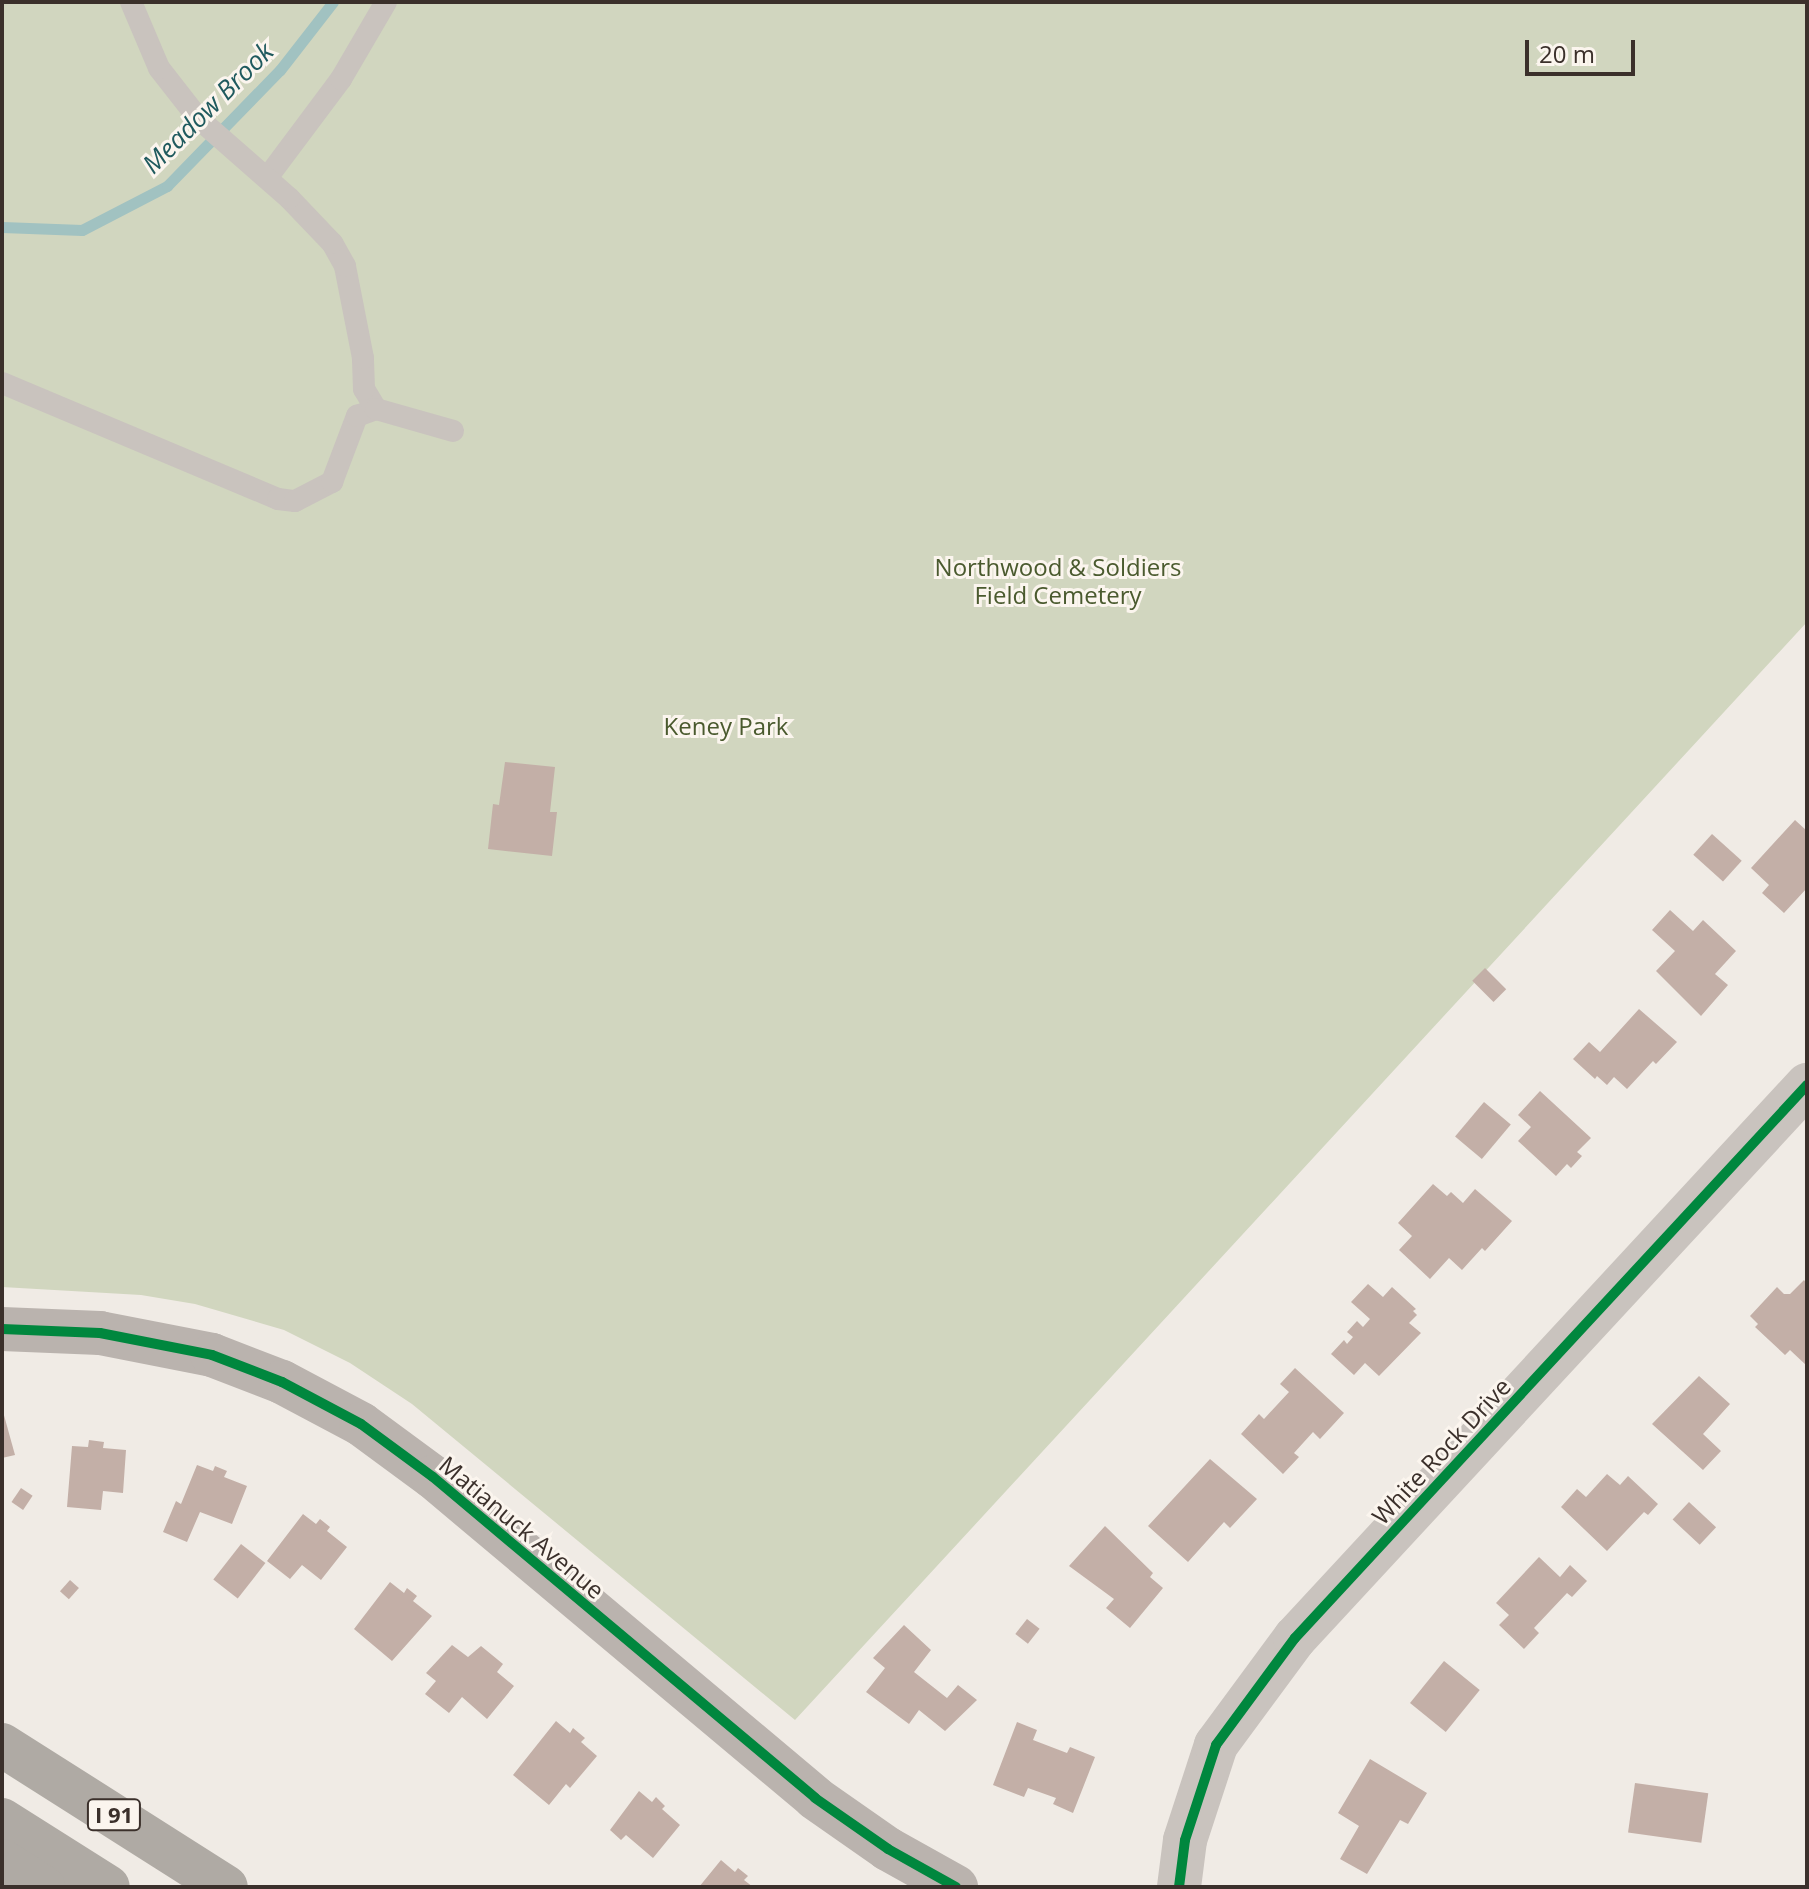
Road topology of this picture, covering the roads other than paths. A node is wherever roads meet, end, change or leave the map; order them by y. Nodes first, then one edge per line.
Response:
1 (131, 2) edge
2 (386, 2) edge
3 (267, 178) junction
4 (2, 383) edge
5 (376, 409) junction
6 (453, 431) dead end
7 (1807, 1085) edge
8 (2, 1329) edge
9 (2, 1745) edge
10 (2, 1820) edge
11 (2, 1861) edge
12 (43, 1887) edge
13 (108, 1887) edge
14 (226, 1887) edge
15 (956, 1887) edge
16 (1179, 1887) edge

1 - 3 lane
2 - 3 lane
3 - 5 lane
4 - 5 lane
5 - 6 lane
7 - 16 street, White Rock Drive
8 - 15 street, Matianuck Avenue
9 - 14 highway, I 91
10 - 13 highway
11 - 12 highway

